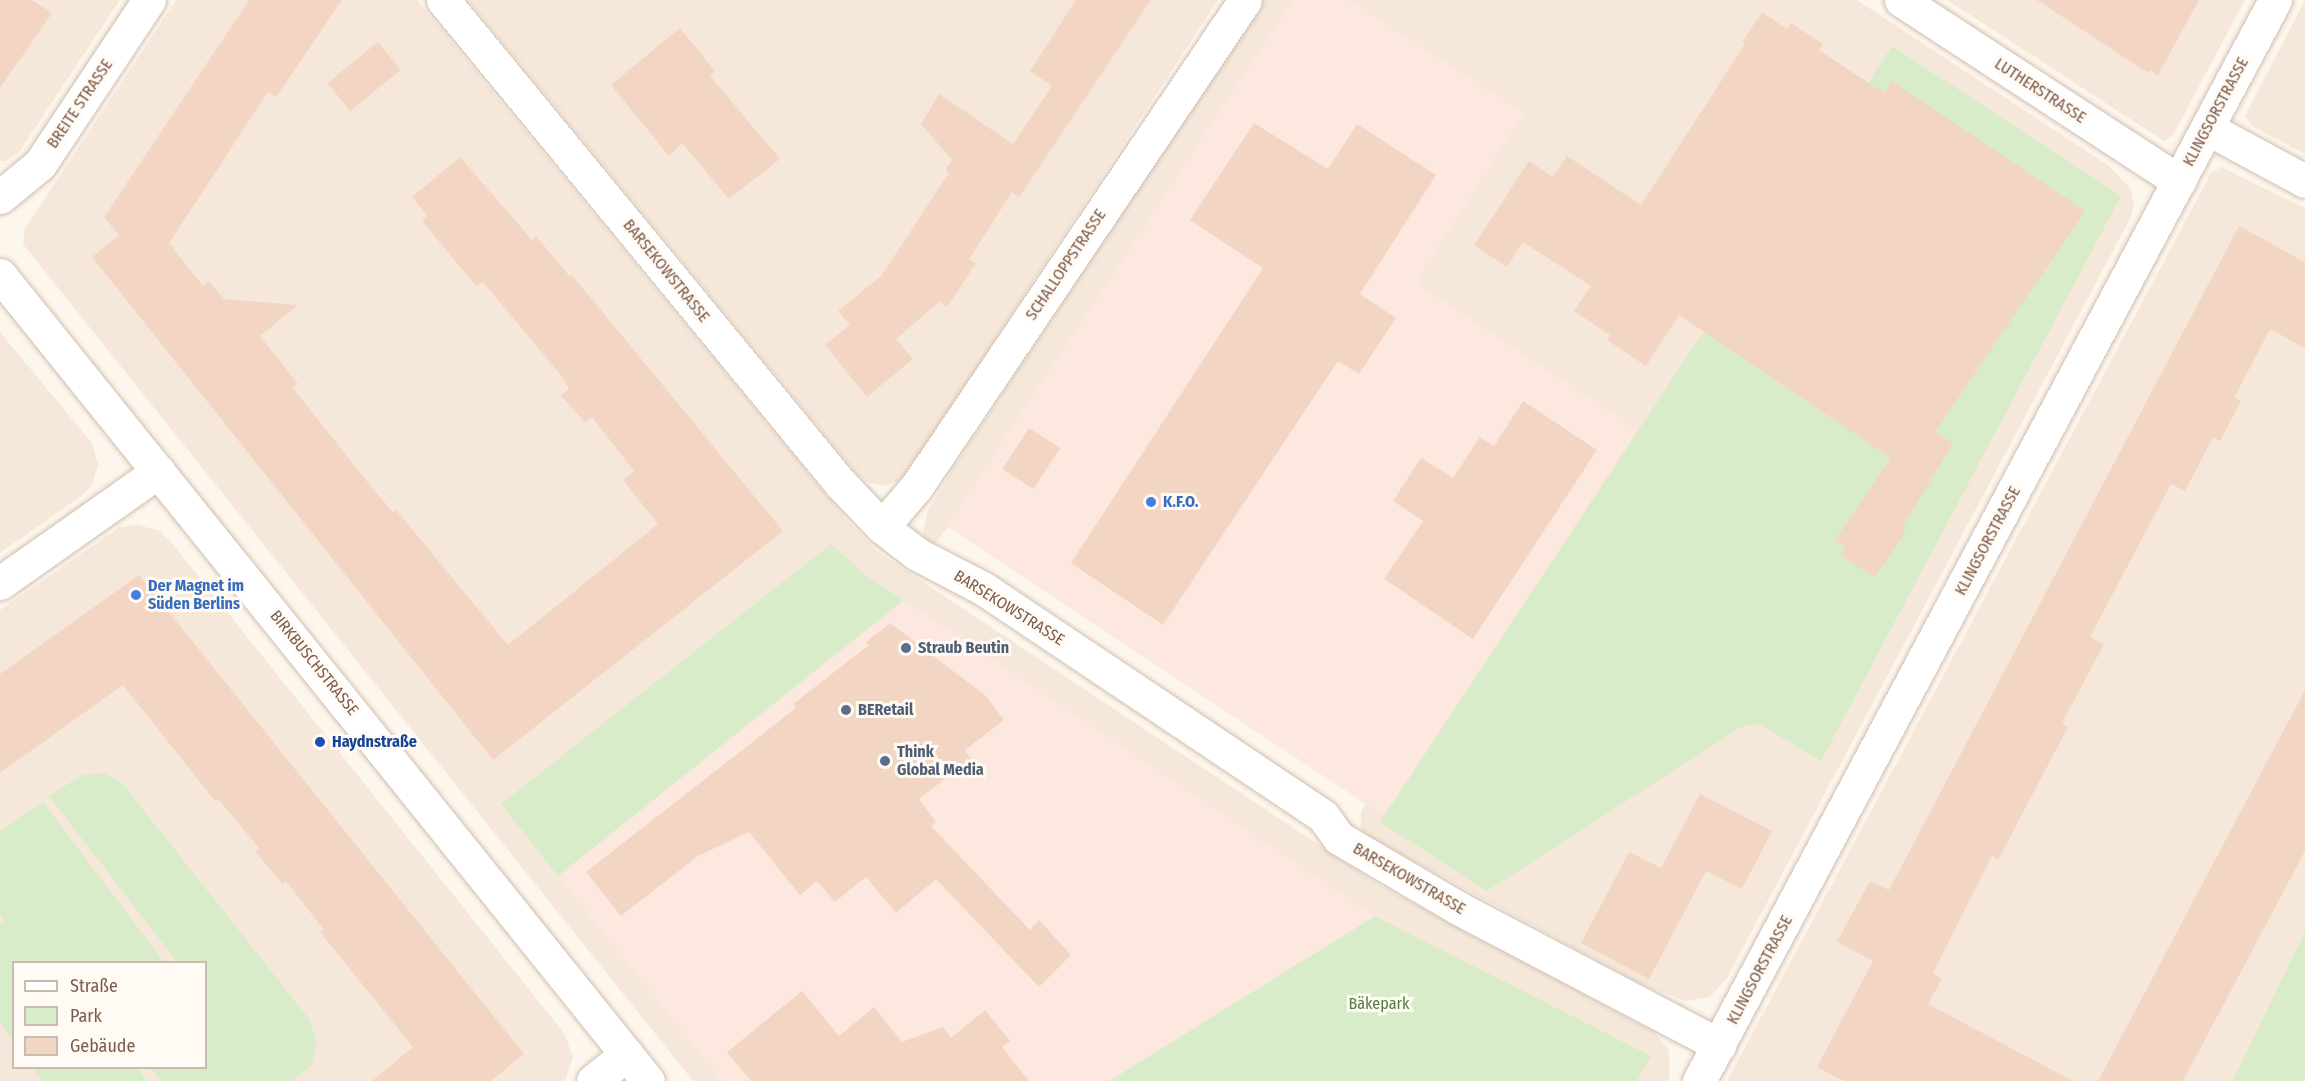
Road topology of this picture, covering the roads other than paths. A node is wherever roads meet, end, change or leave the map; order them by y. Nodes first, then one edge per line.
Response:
1 (149, 0) edge
2 (443, 0) edge
3 (1245, 0) edge
4 (1901, 0) edge
5 (2275, 0) edge
6 (2207, 128) junction
7 (2179, 181) junction
8 (2305, 181) edge
9 (0, 197) edge
10 (0, 275) edge
11 (159, 471) junction
12 (882, 527) junction
13 (0, 584) edge
14 (1719, 1045) junction
15 (627, 1054) junction
16 (593, 1081) edge
17 (648, 1081) edge
18 (1699, 1081) edge

1 - 9 street, BREITE STRASSE
2 - 12 street, BARSEKOWSTRASSE
3 - 12 street, SCHALLOPPSTRASSE
4 - 7 street, LUTHERSTRASSE
5 - 6 street, KLINGSORSTRASSE
6 - 7 street, KLINGSORSTRASSE
6 - 8 street
7 - 14 street, KLINGSORSTRASSE
10 - 11 street, BIRKBUSCHSTRASSE
11 - 13 street
11 - 15 street, BIRKBUSCHSTRASSE
12 - 14 street, BARSEKOWSTRASSE
14 - 18 street, KLINGSORSTRASSE
15 - 16 street
15 - 17 street, BIRKBUSCHSTRASSE

